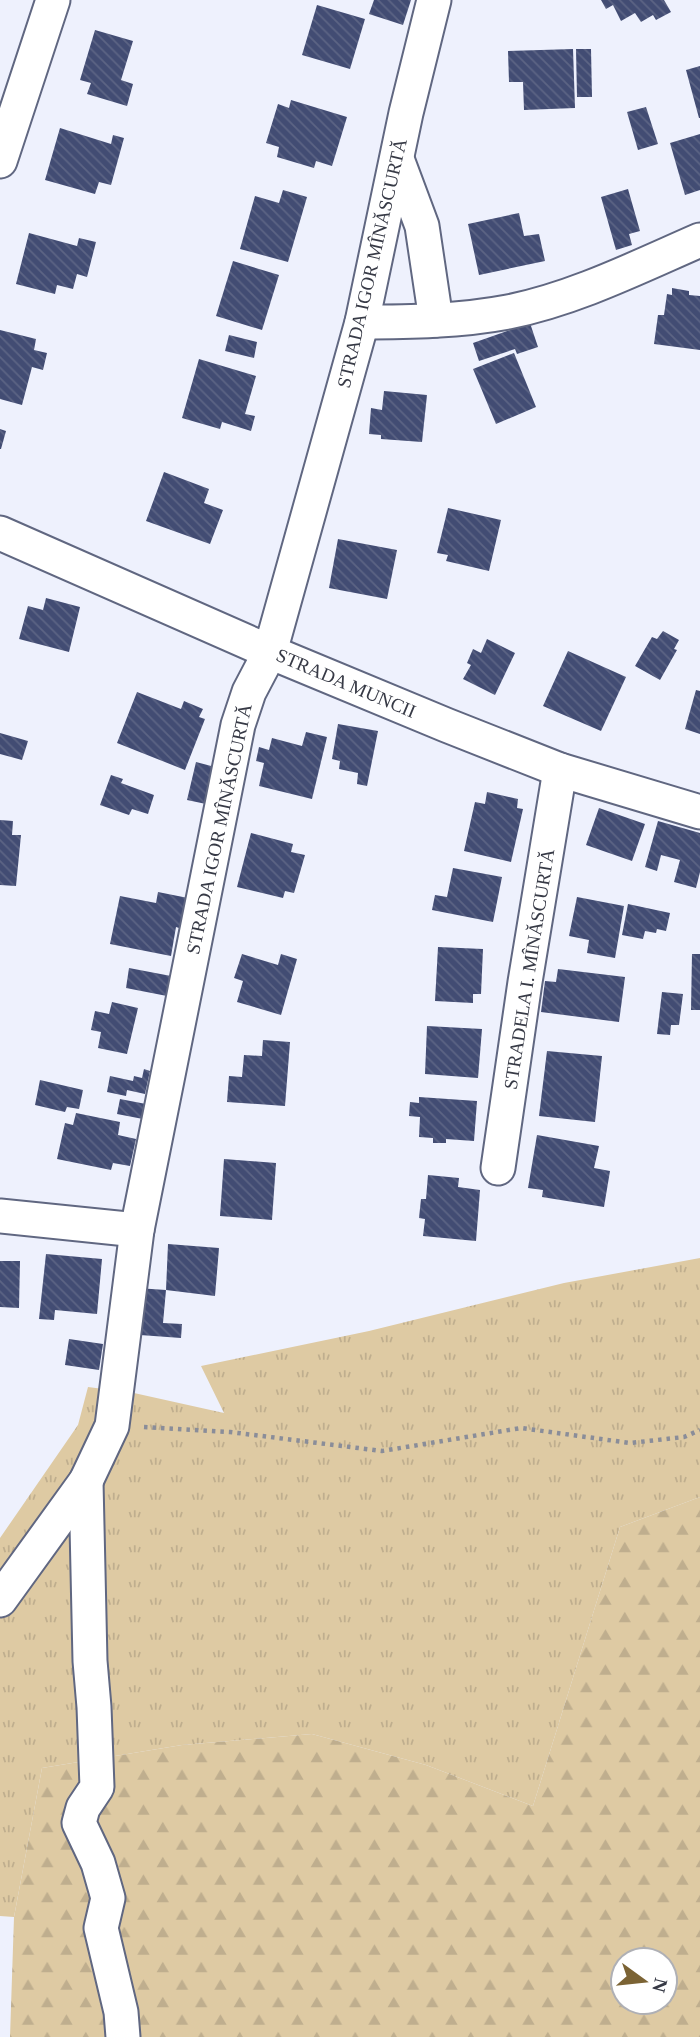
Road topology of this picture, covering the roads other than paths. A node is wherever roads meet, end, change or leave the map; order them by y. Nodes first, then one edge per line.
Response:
1 (52, 0) edge
2 (434, 0) edge
3 (397, 159) junction
4 (0, 162) edge
5 (700, 240) edge
6 (436, 320) junction
7 (362, 322) junction
8 (0, 533) edge
9 (270, 652) junction
10 (560, 770) junction
11 (700, 812) edge
12 (498, 1168) dead end
13 (0, 1216) edge
14 (137, 1230) junction
15 (86, 1481) junction
16 (0, 1600) edge
17 (123, 2037) edge

1 - 4 street
2 - 3 street, STRADA IGOR MÎNĂSCURTĂ
3 - 6 street
3 - 7 street, STRADA IGOR MÎNĂSCURTĂ
5 - 6 street
6 - 7 street
7 - 9 street, STRADA IGOR MÎNĂSCURTĂ
8 - 9 street, STRADA MUNCII
9 - 10 street, STRADA MUNCII
9 - 14 street, STRADA IGOR MÎNĂSCURTĂ
10 - 11 street, STRADA MUNCII
10 - 12 street, STRADELA I. MÎNĂSCURTĂ
13 - 14 street
14 - 15 street, STRADA IGOR MÎNĂSCURTĂ
15 - 16 street, STRADA IGOR MÎNĂSCURTĂ
15 - 17 street

